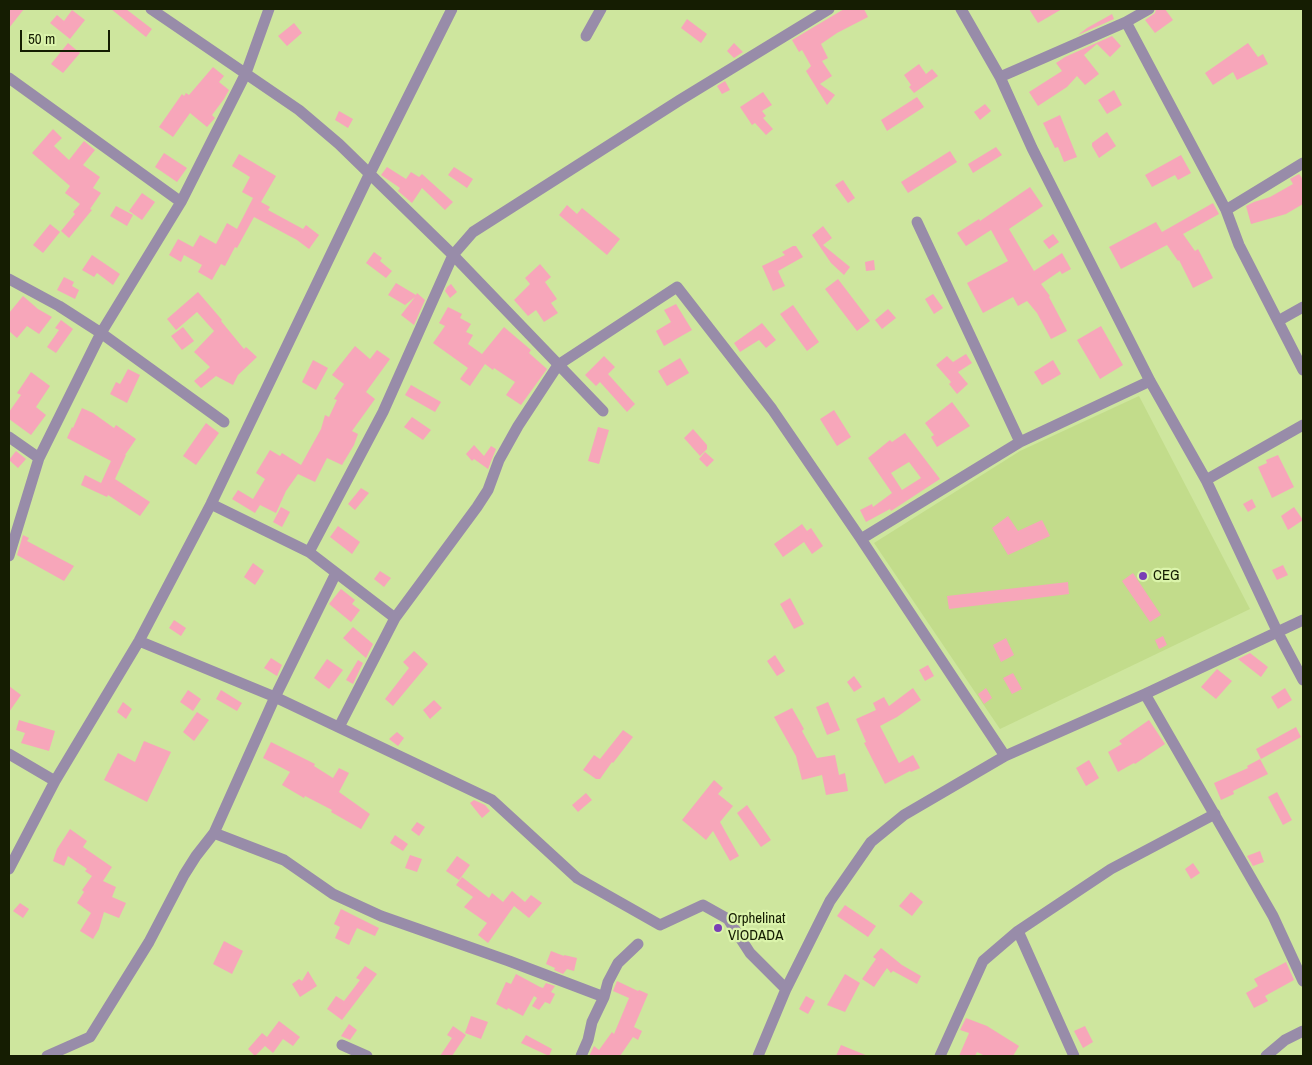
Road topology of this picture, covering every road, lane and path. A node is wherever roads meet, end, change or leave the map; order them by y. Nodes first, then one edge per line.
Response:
1 (151, 9) edge
2 (269, 9) edge
3 (452, 9) edge
4 (601, 9) edge
5 (829, 9) edge
6 (961, 9) edge
7 (1149, 9) edge
8 (1126, 22) junction
9 (586, 36) dead end
10 (246, 73) junction
11 (1000, 77) junction
12 (9, 78) edge
13 (1303, 163) edge
14 (370, 173) junction
15 (181, 202) junction
16 (1226, 210) junction
17 (917, 222) dead end
18 (453, 255) junction
19 (9, 279) edge
20 (1303, 307) edge
21 (1278, 321) junction
22 (101, 333) junction
23 (558, 365) junction
24 (1303, 370) edge
25 (1150, 381) junction
26 (602, 411) dead end
27 (224, 422) dead end
28 (1303, 425) edge
29 (9, 437) edge
30 (1020, 442) junction
31 (39, 458) junction
32 (1206, 480) junction
33 (210, 504) junction
34 (861, 539) junction
35 (309, 552) junction
36 (9, 556) edge
37 (336, 573) junction
38 (395, 618) junction
39 (1303, 620) edge
40 (1278, 633) junction
41 (139, 641) junction
42 (1303, 680) edge
43 (1145, 694) junction
44 (275, 697) junction
45 (339, 727) junction
46 (9, 754) edge
47 (1005, 756) junction
48 (55, 781) junction
49 (1215, 814) junction
50 (214, 833) junction
51 (9, 870) edge
52 (1018, 931) junction
53 (638, 944) dead end
54 (1303, 981) edge
55 (786, 989) junction
56 (604, 997) junction
57 (1303, 1031) edge
58 (342, 1045) dead end
59 (47, 1056) edge
60 (367, 1056) edge
61 (581, 1056) edge
62 (758, 1056) edge
63 (940, 1056) edge
64 (1074, 1056) edge
65 (1266, 1056) edge

1 - 10 street
2 - 10 street
3 - 14 street
4 - 9 street
5 - 18 street
6 - 11 street
7 - 8 street
8 - 11 street
8 - 16 street
10 - 14 street
10 - 15 street
11 - 25 street
12 - 15 street
13 - 16 street
14 - 18 street
14 - 33 street
15 - 22 street
16 - 21 street
17 - 30 street
18 - 23 street
18 - 35 street
19 - 22 street
20 - 21 street
21 - 24 street
22 - 27 street
22 - 31 street
23 - 26 street
23 - 34 street
23 - 38 street
25 - 30 street
25 - 32 street
28 - 32 street
29 - 31 street
30 - 34 street
31 - 36 street
32 - 40 street
33 - 35 street
33 - 41 street
34 - 47 street
35 - 37 street
37 - 38 street
37 - 44 street
38 - 45 street
39 - 40 street
40 - 42 street
40 - 43 street
41 - 44 street
41 - 48 street
43 - 47 street
43 - 49 street
44 - 45 street
44 - 50 street
45 - 55 street
46 - 48 street
47 - 55 street
48 - 51 street
49 - 52 street
49 - 54 street
50 - 56 street
50 - 59 street
52 - 63 street
52 - 64 street
53 - 56 street
55 - 62 street
56 - 61 street
57 - 65 street
58 - 60 street

